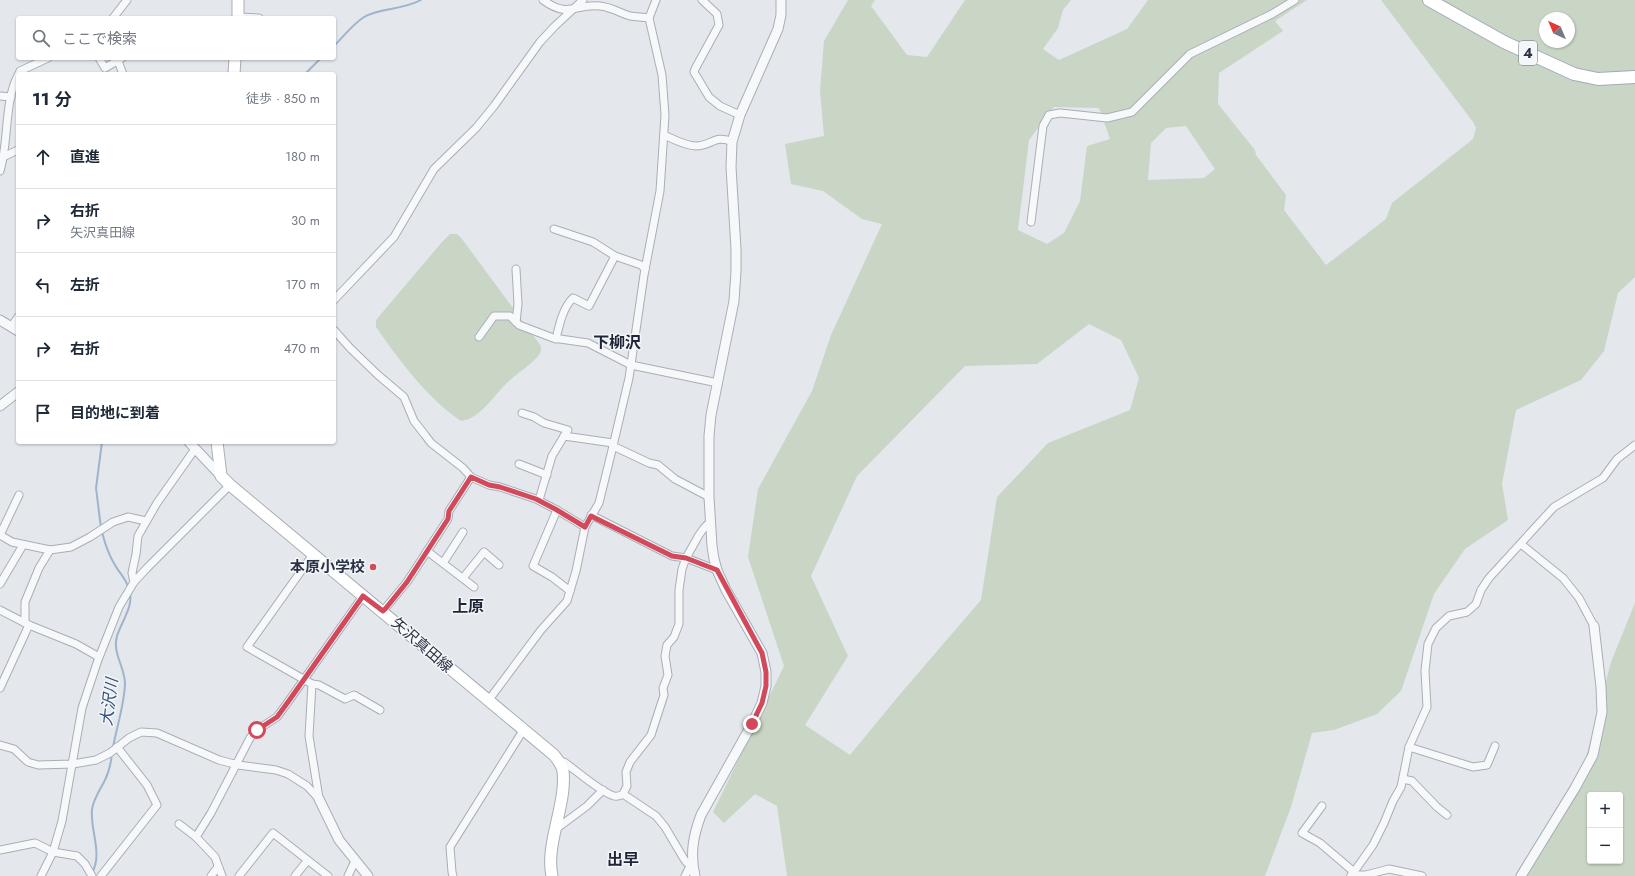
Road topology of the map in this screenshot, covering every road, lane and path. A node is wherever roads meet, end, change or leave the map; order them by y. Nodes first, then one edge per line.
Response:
1 (127, 0) edge
2 (238, 0) edge
3 (543, 0) edge
4 (584, 0) edge
5 (656, 0) edge
6 (702, 0) edge
7 (781, 0) edge
8 (1295, 0) edge
9 (1430, 0) edge
10 (574, 10) junction
11 (115, 16) edge
12 (238, 16) edge
13 (649, 18) junction
14 (44, 60) edge
15 (100, 60) edge
16 (118, 60) edge
17 (120, 60) edge
18 (235, 60) edge
19 (20, 72) edge
20 (123, 72) edge
21 (234, 72) edge
22 (1635, 77) edge
23 (16, 80) edge
24 (0, 96) edge
25 (11, 97) junction
26 (740, 115) junction
27 (664, 136) junction
28 (732, 142) junction
29 (16, 151) edge
30 (5, 156) junction
31 (0, 171) edge
32 (1031, 222) dead end
33 (554, 229) dead end
34 (615, 256) junction
35 (516, 269) dead end
36 (645, 269) junction
37 (336, 298) edge
38 (0, 320) edge
39 (516, 322) junction
40 (14, 329) edge
41 (336, 332) edge
42 (479, 337) dead end
43 (556, 339) junction
44 (631, 365) junction
45 (718, 383) junction
46 (16, 394) edge
47 (0, 406) edge
48 (522, 413) dead end
49 (564, 436) junction
50 (219, 444) edge
51 (613, 444) junction
52 (192, 445) edge
53 (1635, 445) edge
54 (519, 464) dead end
55 (546, 475) junction
56 (221, 476) junction
57 (471, 477) junction
58 (230, 485) junction
59 (19, 495) dead end
60 (709, 497) junction
61 (539, 500) junction
62 (557, 510) junction
63 (591, 516) junction
64 (146, 521) junction
65 (711, 521) junction
66 (585, 527) junction
67 (463, 532) dead end
68 (0, 535) edge
69 (1520, 544) junction
70 (23, 545) junction
71 (50, 550) junction
72 (427, 551) junction
73 (314, 554) junction
74 (686, 558) junction
75 (443, 563) junction
76 (499, 565) dead end
77 (717, 570) junction
78 (463, 578) junction
79 (134, 582) junction
80 (0, 584) edge
81 (474, 587) dead end
82 (570, 591) junction
83 (363, 596) junction
84 (0, 610) edge
85 (383, 611) junction
86 (27, 624) junction
87 (1594, 626) joint
88 (99, 657) junction
89 (308, 682) junction
90 (0, 688) edge
91 (488, 701) junction
92 (380, 710) dead end
93 (524, 729) junction
94 (0, 745) edge
95 (1495, 746) dead end
96 (117, 747) junction
97 (1409, 747) junction
98 (560, 762) junction
99 (73, 764) junction
100 (235, 764) junction
101 (1403, 779) junction
102 (603, 790) junction
103 (623, 794) junction
104 (319, 799) junction
105 (1322, 806) dead end
106 (1448, 815) dead end
107 (179, 824) dead end
108 (556, 829) junction
109 (196, 837) junction
110 (0, 850) edge
111 (53, 852) junction
112 (307, 861) junction
113 (355, 861) junction
114 (692, 862) junction
115 (218, 867) junction
116 (1352, 874) edge
117 (41, 876) edge
118 (92, 876) edge
119 (101, 876) edge
120 (211, 876) edge
121 (222, 876) edge
122 (239, 876) edge
123 (294, 876) edge
124 (328, 876) edge
125 (348, 876) edge
126 (368, 876) edge
127 (453, 876) edge
128 (552, 876) edge
129 (685, 876) edge
130 (695, 876) edge
131 (1422, 876) edge
132 (1521, 876) edge

1 - 11 street
2 - 12 main road
3 - 10 street
4 - 10 street
5 - 13 street
6 - 26 street
7 - 26 street
8 - 32 street
9 - 22 main road, 4
10 - 13 street
10 - 37 street
13 - 27 street
14 - 19 street
15 - 16 street
17 - 20 street
18 - 21 main road
23 - 25 street
24 - 25 street
25 - 30 street
26 - 28 street
27 - 28 street
27 - 36 street
28 - 45 street
29 - 30 street
30 - 31 street
33 - 34 street
34 - 36 street
34 - 43 street
35 - 39 street
36 - 44 street
38 - 40 street
39 - 42 street
39 - 43 street
41 - 57 street
43 - 44 street
44 - 45 street
44 - 51 street
45 - 60 street
46 - 47 street
48 - 49 street
49 - 51 street
49 - 55 street
50 - 56 main road
51 - 60 street
51 - 63 street
52 - 56 street
52 - 64 street
53 - 69 street
54 - 55 street
55 - 61 street
56 - 58 main road, 矢沢真田線
57 - 61 street
57 - 72 street
58 - 73 main road, 矢沢真田線
58 - 79 street
59 - 68 street
60 - 65 street
61 - 62 street
62 - 66 street
62 - 82 street
63 - 66 street
63 - 74 street
64 - 71 street
64 - 79 street
65 - 74 street
65 - 77 street
66 - 82 street
67 - 75 street
68 - 70 street
69 - 87 street
69 - 97 street
70 - 71 street
70 - 80 street
71 - 86 street
72 - 75 street
72 - 85 street
73 - 83 main road, 矢沢真田線
73 - 89 street
74 - 77 street
74 - 103 street
75 - 78 street
76 - 78 street
77 - 114 street
78 - 81 street
79 - 88 street
82 - 91 street
83 - 85 main road, 矢沢真田線
83 - 89 street
84 - 86 street
85 - 91 main road, 矢沢真田線
86 - 88 street
86 - 90 street
87 - 132 street
88 - 99 street
89 - 92 street
89 - 100 street
89 - 104 street
91 - 93 main road, 矢沢真田線
93 - 98 main road, 矢沢真田線
93 - 127 street
94 - 99 street
95 - 97 street
96 - 99 street
96 - 100 street
96 - 119 street
97 - 101 street
98 - 102 street
98 - 108 main road
99 - 111 street
100 - 104 street
100 - 109 street
101 - 106 street
101 - 116 street
102 - 103 street
102 - 108 street
103 - 114 street
104 - 113 street
105 - 116 street
107 - 109 street
108 - 128 main road
109 - 115 street
110 - 111 street
111 - 117 street
111 - 118 street
112 - 122 street
112 - 123 street
112 - 124 street
113 - 125 street
113 - 126 street
114 - 129 street
114 - 130 street
115 - 120 street
115 - 121 street
116 - 131 street

